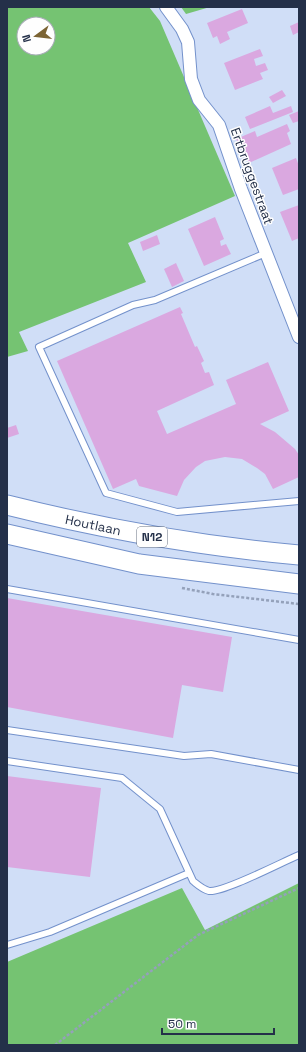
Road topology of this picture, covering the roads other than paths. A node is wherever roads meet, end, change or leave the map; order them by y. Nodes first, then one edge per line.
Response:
1 (166, 7) edge
2 (266, 253) junction
3 (299, 337) edge
4 (299, 501) edge
5 (7, 505) edge
6 (7, 534) edge
7 (299, 555) edge
8 (299, 584) edge
9 (7, 589) edge
10 (299, 640) edge
11 (7, 730) edge
12 (7, 761) edge
13 (299, 770) edge
14 (299, 855) edge
15 (189, 873) junction
16 (7, 945) edge

1 - 2 street, Ertbruggestraat
2 - 3 street, Ertbruggestraat
2 - 4 lane
5 - 7 main road, Houtlaan / N12
6 - 8 main road, N12
9 - 10 lane
11 - 13 lane
12 - 15 lane
14 - 15 lane
15 - 16 lane

